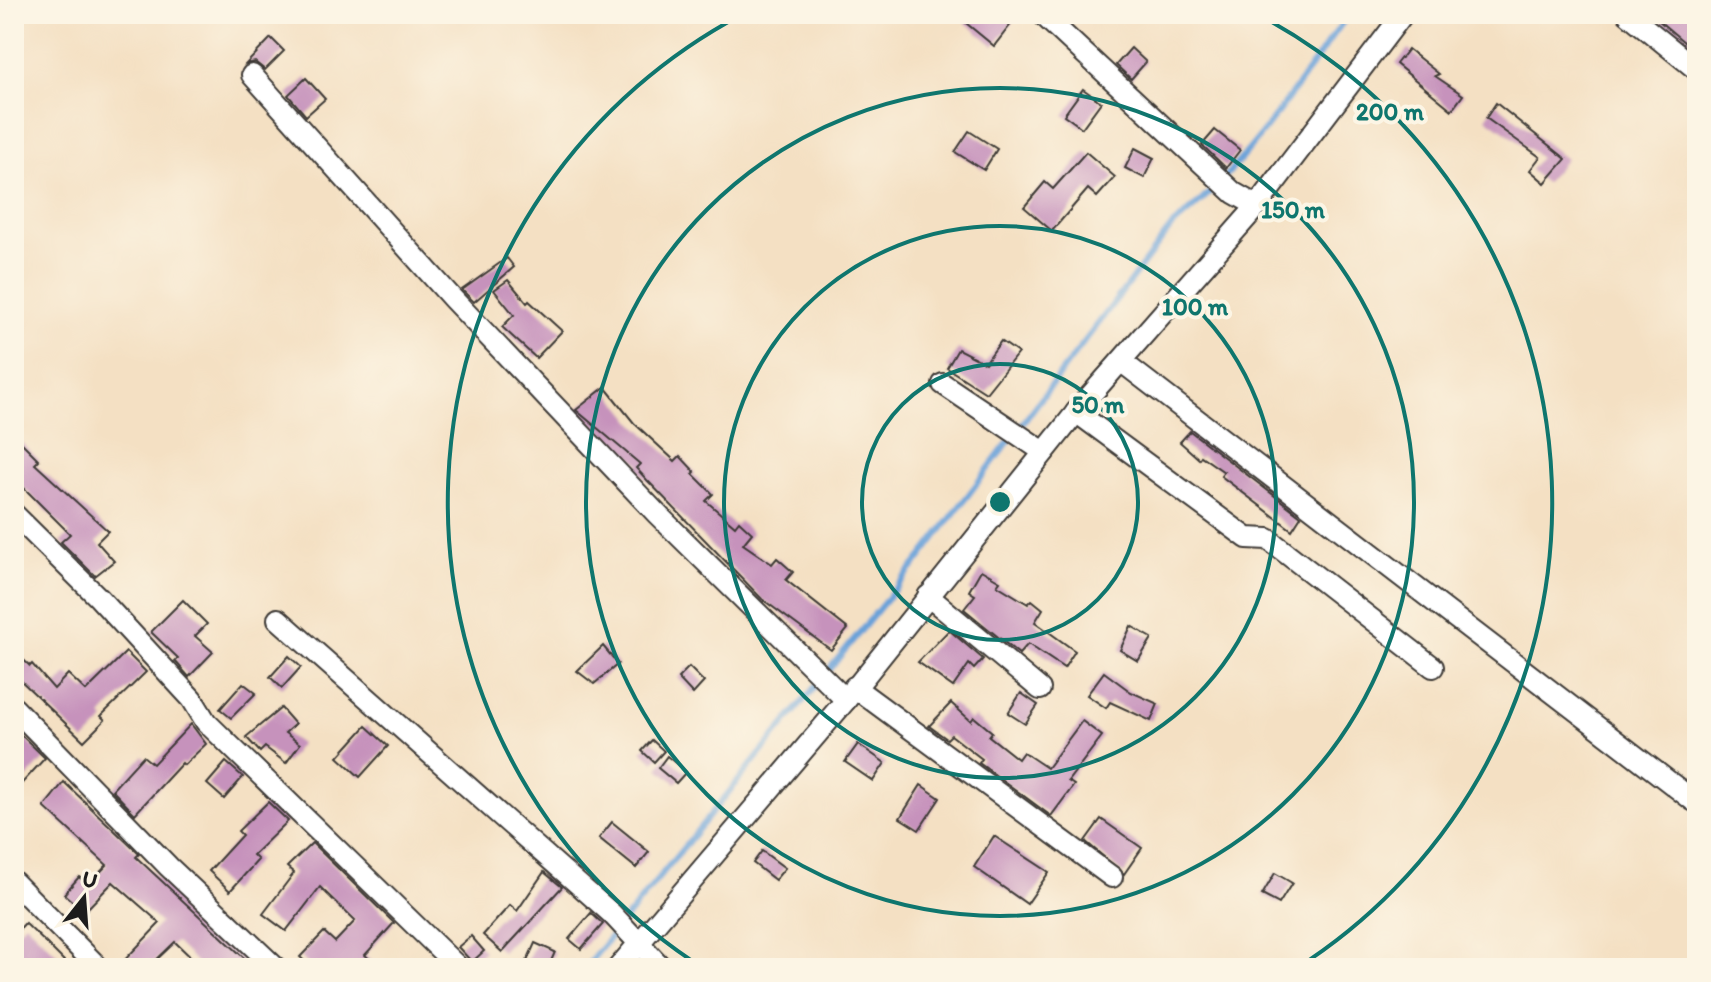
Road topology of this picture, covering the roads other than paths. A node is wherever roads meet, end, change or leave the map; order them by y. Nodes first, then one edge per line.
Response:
1 (1042, 14) edge
2 (1403, 14) edge
3 (1628, 14) edge
4 (1697, 70) edge
5 (252, 75) dead end
6 (1257, 206) junction
7 (1122, 362) junction
8 (943, 384) dead end
9 (1076, 412) junction
10 (1044, 452) junction
11 (14, 514) edge
12 (928, 596) junction
13 (278, 619) dead end
14 (1433, 667) dead end
15 (837, 686) junction
16 (1040, 689) dead end
17 (14, 708) edge
18 (1694, 801) dead end
19 (1112, 877) dead end
20 (14, 882) edge
21 (635, 938) junction
22 (99, 968) edge
23 (276, 968) edge
24 (459, 968) edge
25 (618, 968) edge
26 (662, 968) edge

1 - 6 street
2 - 6 street
3 - 4 street
5 - 15 street
6 - 7 street
7 - 9 street
7 - 18 street
8 - 10 street
9 - 10 street
9 - 14 street
10 - 12 street
11 - 24 street
12 - 15 street
12 - 16 street
13 - 21 street
15 - 19 street
15 - 21 street
17 - 23 street
20 - 22 street
21 - 25 street
21 - 26 street

